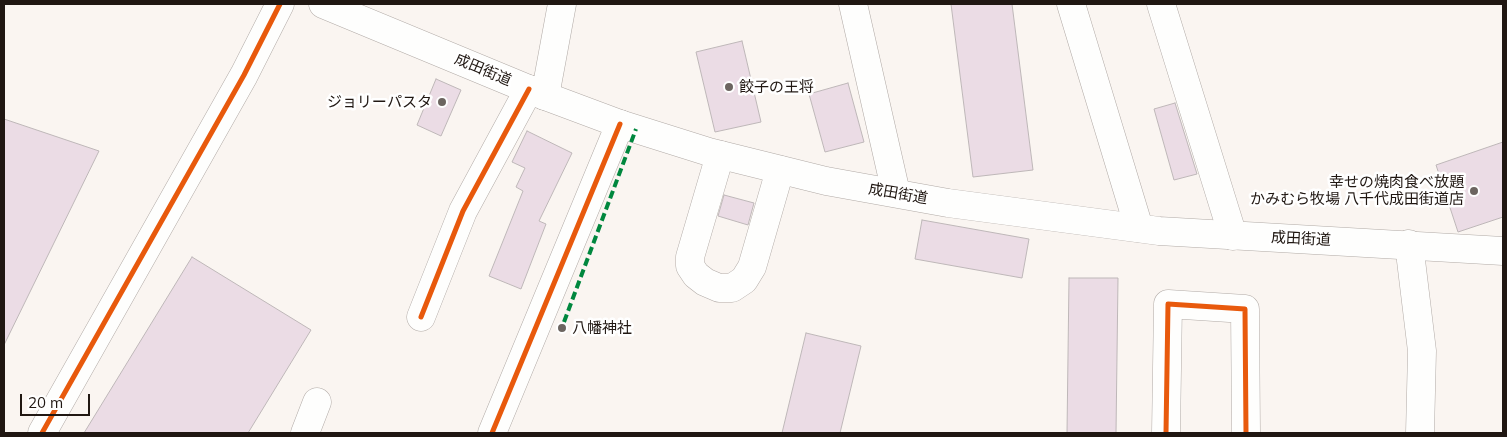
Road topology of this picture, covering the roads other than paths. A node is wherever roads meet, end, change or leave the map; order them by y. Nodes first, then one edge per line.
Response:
1 (280, 4) edge
2 (326, 4) edge
3 (562, 4) edge
4 (853, 4) edge
5 (1071, 4) edge
6 (1161, 4) edge
7 (537, 93) junction
8 (620, 124) junction
9 (720, 155) junction
10 (780, 170) junction
11 (896, 193) junction
12 (1139, 228) junction
13 (1233, 236) junction
14 (1409, 244) junction
15 (1503, 251) edge
16 (421, 317) dead end
17 (318, 402) dead end
18 (42, 433) edge
19 (305, 433) edge
20 (492, 433) edge
21 (1166, 433) edge
22 (1246, 433) edge
23 (1420, 433) edge

1 - 18 main road
2 - 7 main road, 成田街道
3 - 7 main road
4 - 11 main road
5 - 12 main road
6 - 13 main road
7 - 8 main road, 成田街道
7 - 16 main road
8 - 9 main road, 成田街道
8 - 20 main road
9 - 10 main road, 成田街道
9 - 10 main road
10 - 11 main road, 成田街道
11 - 12 main road, 成田街道
12 - 13 main road, 成田街道
13 - 14 main road, 成田街道
14 - 15 main road, 成田街道
14 - 23 main road
17 - 19 main road
21 - 22 main road

